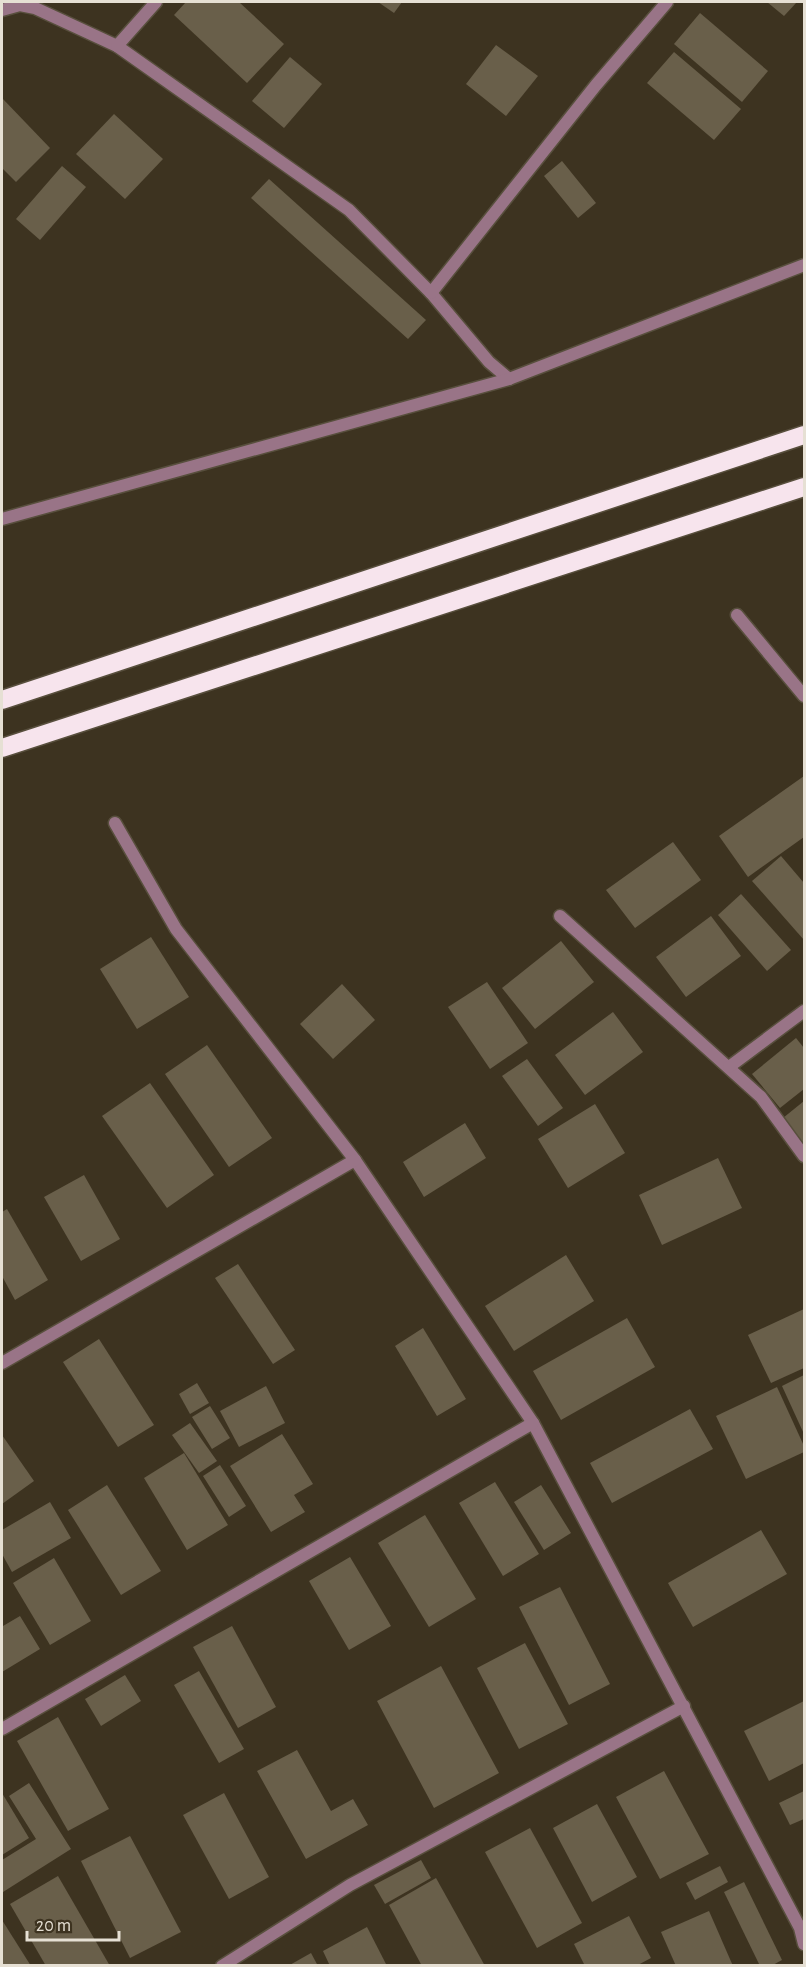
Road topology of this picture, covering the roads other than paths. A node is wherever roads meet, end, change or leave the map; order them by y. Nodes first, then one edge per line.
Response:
1 (156, 2) edge
2 (667, 2) edge
3 (2, 10) edge
4 (117, 46) junction
5 (804, 265) edge
6 (431, 293) junction
7 (509, 379) junction
8 (804, 435) edge
9 (804, 487) edge
10 (2, 519) edge
11 (737, 615) dead end
12 (804, 696) edge
13 (2, 700) edge
14 (2, 748) edge
15 (115, 823) dead end
16 (560, 916) dead end
17 (804, 1011) edge
18 (729, 1067) junction
19 (804, 1156) edge
20 (355, 1160) junction
21 (2, 1363) edge
22 (533, 1423) junction
23 (684, 1706) junction
24 (2, 1729) edge
25 (804, 1944) edge
26 (222, 1965) edge

1 - 4 street
2 - 6 street
3 - 4 street
4 - 6 street
5 - 7 street
6 - 7 street
7 - 10 street
8 - 13 highway
9 - 14 highway
11 - 12 street
15 - 20 street
16 - 18 street
17 - 18 street
18 - 19 street
20 - 21 street
20 - 22 street
22 - 23 street
22 - 24 street
23 - 25 street
23 - 26 street

